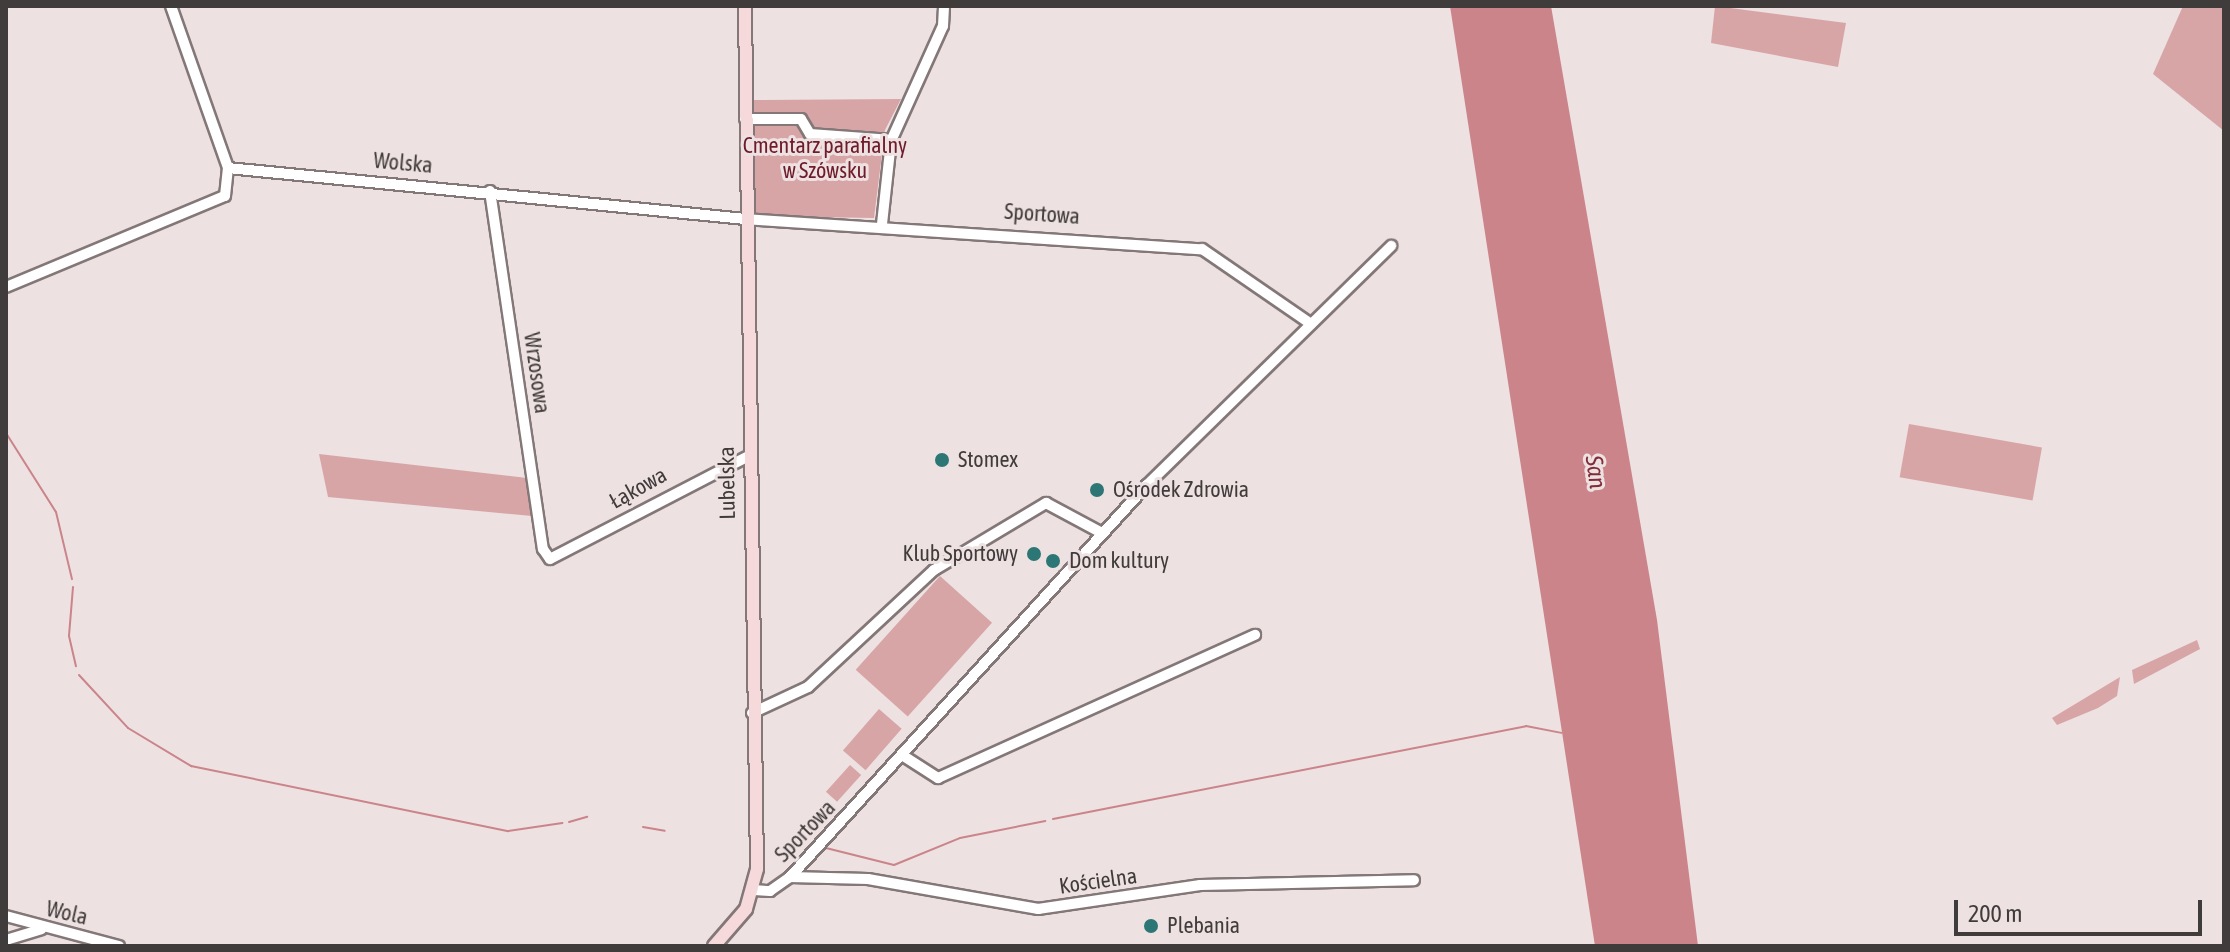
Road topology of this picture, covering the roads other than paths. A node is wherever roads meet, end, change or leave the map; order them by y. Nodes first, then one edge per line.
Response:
1 (171, 6) edge
2 (745, 6) edge
3 (944, 6) edge
4 (745, 119) junction
5 (892, 140) junction
6 (228, 168) junction
7 (490, 191) junction
8 (745, 219) junction
9 (882, 224) junction
10 (1391, 246) dead end
11 (6, 287) edge
12 (1311, 324) junction
13 (747, 457) junction
14 (1102, 533) junction
15 (550, 559) joint
16 (1255, 635) dead end
17 (752, 713) junction
18 (902, 755) junction
19 (790, 877) junction
20 (1414, 880) dead end
21 (754, 890) junction
22 (6, 916) edge
23 (41, 929) junction
24 (6, 940) edge
25 (119, 946) edge
26 (714, 946) edge

1 - 6 street
2 - 4 main road, Lubelska
3 - 5 street
4 - 5 street
4 - 8 main road, Lubelska
5 - 9 street
6 - 7 street, Wolska
6 - 11 street
7 - 8 street, Wolska
7 - 15 street, Wrzosowa
8 - 9 street, Sportowa
8 - 13 main road, Lubelska
9 - 12 street, Sportowa
10 - 12 street, Sportowa
12 - 14 street, Sportowa
13 - 15 street, Łąkowa
13 - 17 main road, Lubelska
14 - 17 street
14 - 18 street, Sportowa
16 - 18 street
17 - 21 main road, Lubelska
18 - 19 street, Sportowa
19 - 20 street, Kościelna
19 - 21 street, Sportowa
21 - 26 main road
22 - 23 street, Wola
23 - 24 street
23 - 25 street, Wola

